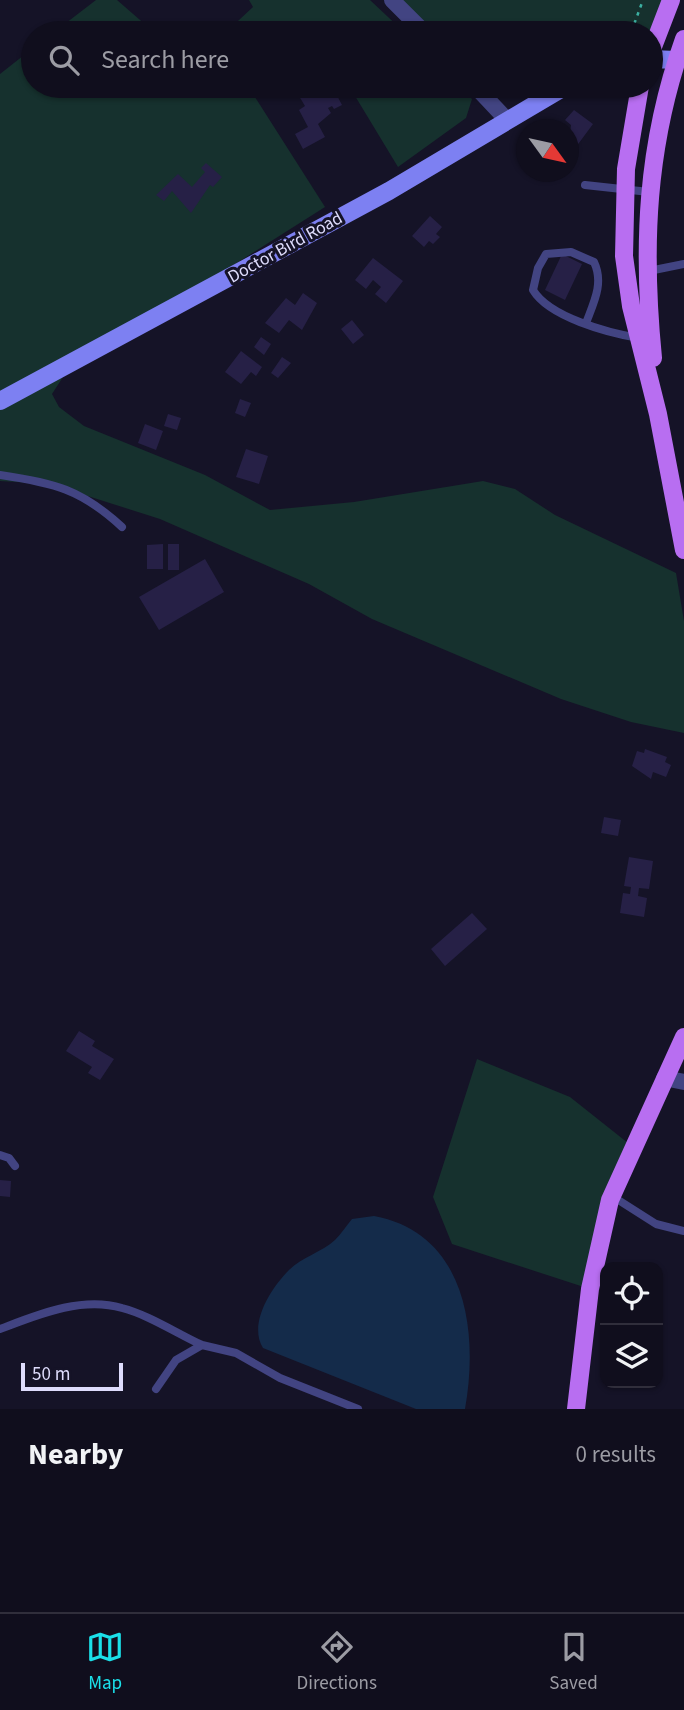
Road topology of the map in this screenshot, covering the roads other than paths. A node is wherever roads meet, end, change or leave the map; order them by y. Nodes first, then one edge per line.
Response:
1 (392, 0) edge
2 (671, 0) edge
3 (413, 21) edge
4 (663, 21) edge
5 (684, 39) edge
6 (680, 61) edge
7 (486, 98) edge
8 (544, 98) edge
9 (638, 98) edge
10 (506, 119) junction
11 (585, 185) dead end
12 (625, 190) junction
13 (649, 192) junction
14 (684, 264) edge
15 (646, 272) junction
16 (586, 323) junction
17 (639, 338) junction
18 (0, 401) edge
19 (658, 414) junction
20 (0, 475) edge
21 (681, 515) edge
22 (122, 527) dead end
23 (683, 543) edge
24 (684, 1037) edge
25 (664, 1078) junction
26 (684, 1082) edge
27 (0, 1155) edge
28 (15, 1167) dead end
29 (612, 1196) junction
30 (684, 1231) edge
31 (0, 1329) edge
32 (202, 1345) junction
33 (156, 1390) dead end
34 (358, 1409) edge
35 (576, 1409) edge

1 - 3 street
2 - 4 main road
5 - 6 main road
6 - 13 main road
7 - 10 street
8 - 10 main road, Doctor Bird Road
9 - 12 main road
10 - 18 main road, Doctor Bird Road
11 - 12 lane
12 - 13 lane
12 - 17 main road
13 - 15 main road
14 - 15 lane
15 - 19 main road
16 - 16 lane
16 - 17 lane
17 - 19 main road
19 - 21 main road
20 - 22 lane
21 - 23 main road
24 - 25 main road
25 - 26 street
25 - 29 main road
27 - 28 lane
29 - 30 lane
29 - 35 main road
31 - 32 lane
32 - 33 lane
32 - 34 lane

